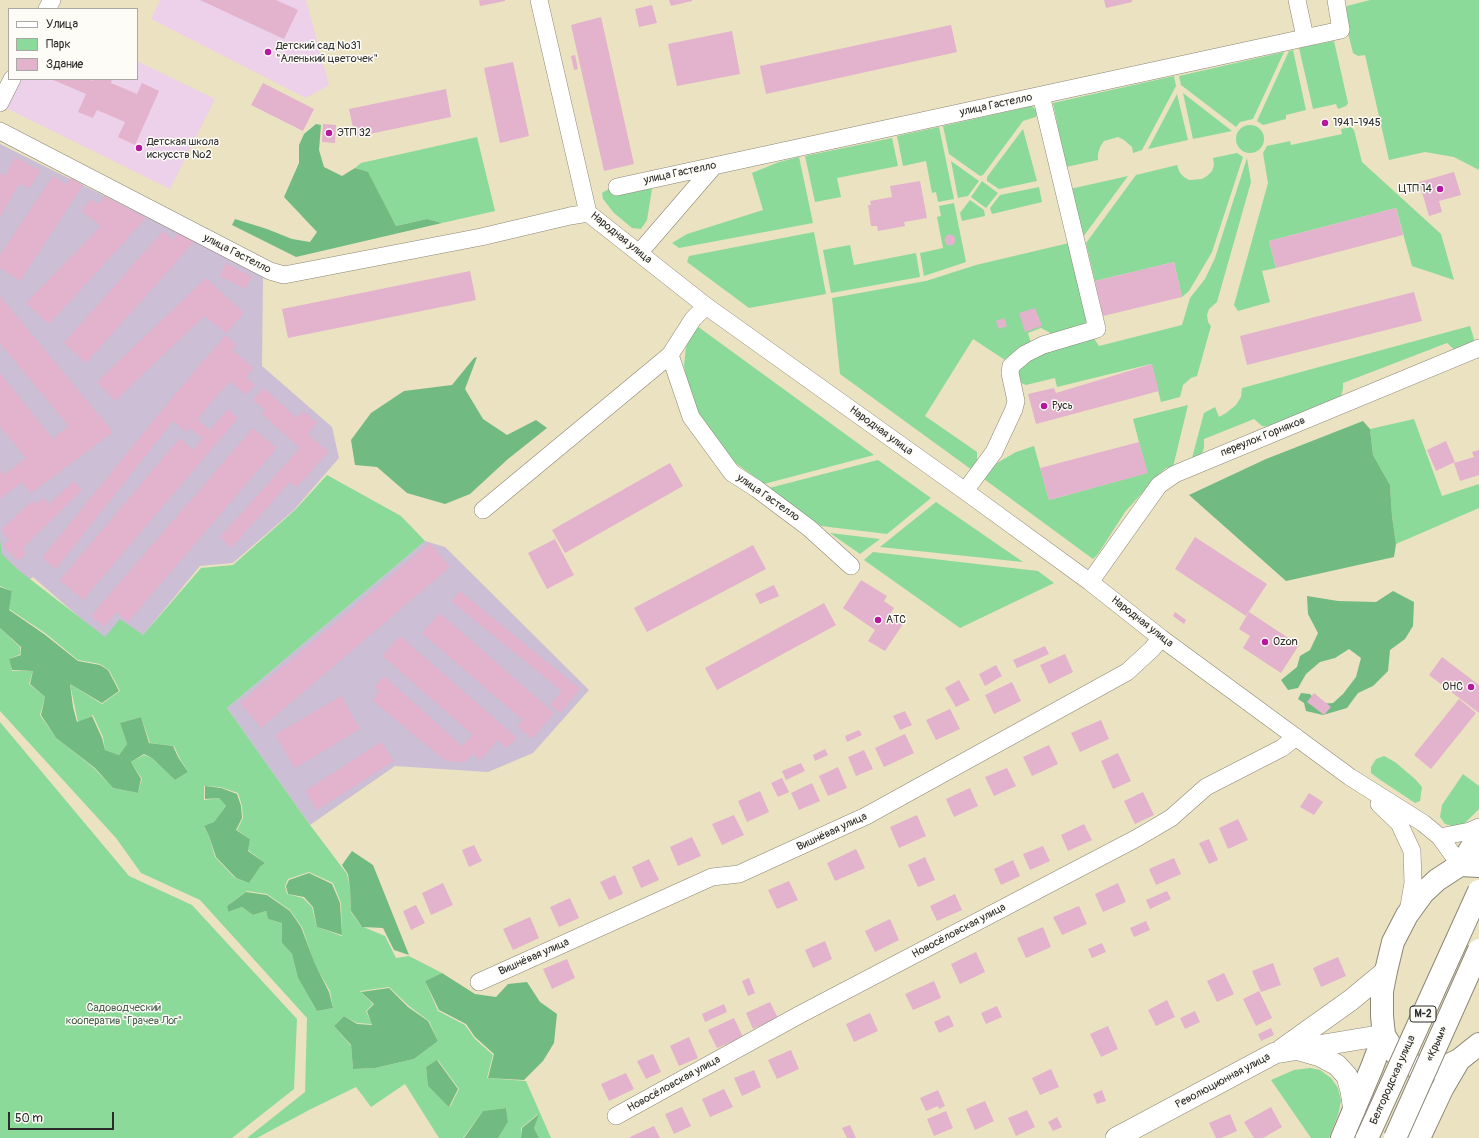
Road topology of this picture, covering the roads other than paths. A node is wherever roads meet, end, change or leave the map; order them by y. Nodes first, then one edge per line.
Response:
1 (539, 0) edge
2 (1298, 0) edge
3 (1339, 1) edge
4 (1306, 37) junction
5 (12, 80) edge
6 (1041, 95) junction
7 (0, 104) edge
8 (0, 132) edge
9 (714, 166) junction
10 (617, 187) dead end
11 (588, 213) junction
12 (639, 253) junction
13 (706, 306) junction
14 (1479, 348) edge
15 (670, 354) junction
16 (966, 491) junction
17 (483, 510) dead end
18 (851, 566) dead end
19 (1090, 582) junction
20 (1161, 638) junction
21 (1296, 737) junction
22 (1350, 777) junction
23 (1479, 827) edge
24 (1479, 836) edge
25 (1440, 837) junction
26 (1470, 866) edge
27 (1479, 891) edge
28 (1407, 915) junction
29 (1479, 950) edge
30 (1386, 971) junction
31 (480, 982) dead end
32 (1384, 1034) junction
33 (1479, 1044) edge
34 (1299, 1049) junction
35 (1275, 1053) junction
36 (1459, 1060) junction
37 (1354, 1111) junction
38 (616, 1116) dead end
39 (1116, 1138) edge
40 (1342, 1138) edge
41 (1367, 1138) edge
42 (1394, 1138) edge
43 (1419, 1138) edge

1 - 11 street, Народная улица
2 - 4 street
3 - 4 street, улица Гастелло
4 - 6 street, улица Гастелло
5 - 7 street
6 - 9 street, улица Гастелло
6 - 16 street
8 - 11 street, улица Гастелло
9 - 10 street, улица Гастелло
9 - 12 street
11 - 12 street, Народная улица
12 - 13 street, Народная улица
13 - 15 street
13 - 16 street, Народная улица
14 - 19 street, переулок Горняков
15 - 17 street
15 - 18 street, улица Гастелло
16 - 19 street, Народная улица
19 - 20 street, Народная улица
20 - 21 street, Народная улица
20 - 31 street, Вишнёвая улица
21 - 22 street, Народная улица
21 - 38 street, Новосёловская улица
22 - 25 street
22 - 28 street
23 - 25 street
24 - 26 main road
25 - 26 street
26 - 28 main road
27 - 41 main road, Белгородская улица / М-2, bridge
28 - 30 main road
29 - 42 main road, «Крым» / М-2, bridge
30 - 32 main road
30 - 35 street
32 - 34 street, Революционная улица
32 - 36 main road
32 - 37 main road
33 - 36 main road
34 - 35 street, Революционная улица
34 - 37 street
35 - 39 street, Революционная улица
36 - 43 main road
37 - 40 main road

